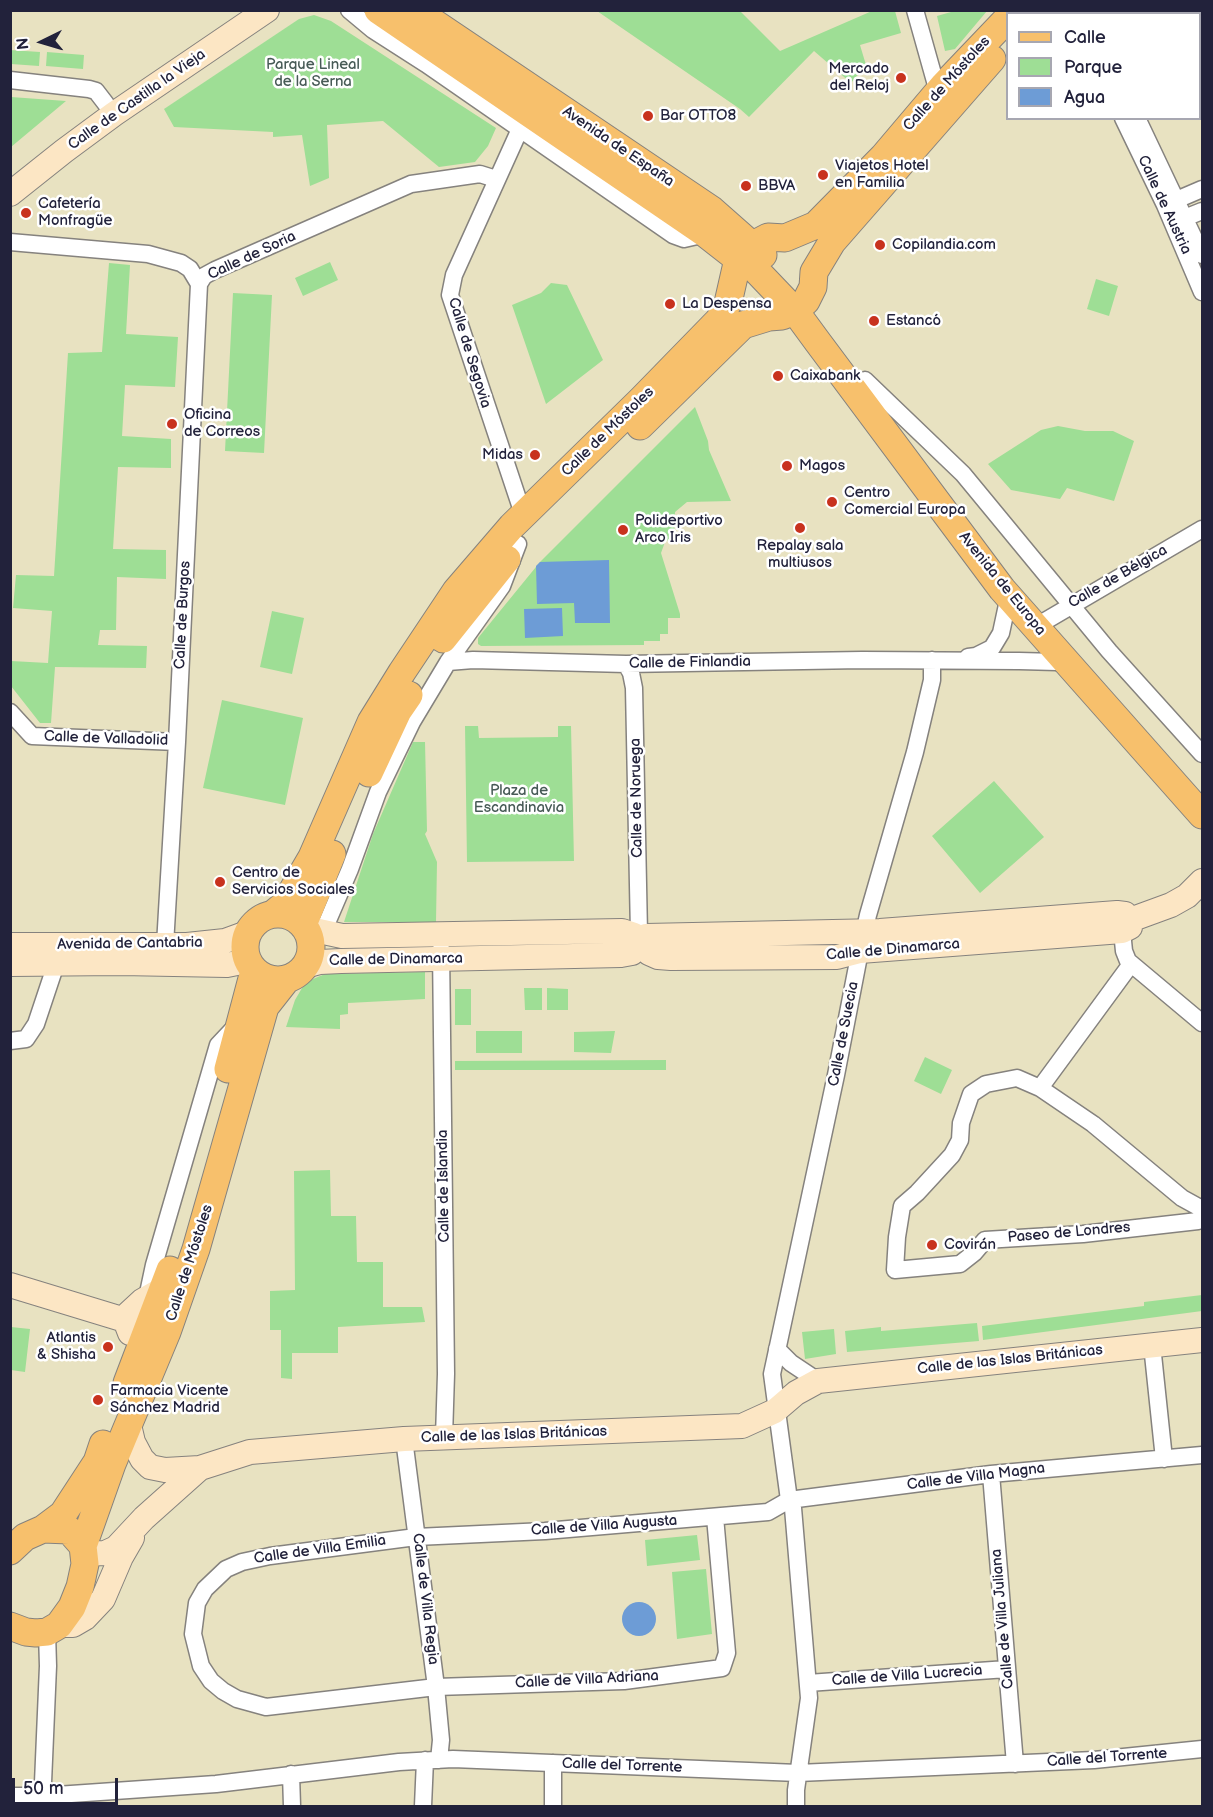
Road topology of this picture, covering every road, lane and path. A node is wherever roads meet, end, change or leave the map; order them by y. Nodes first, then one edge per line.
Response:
1 (238, 10) edge
2 (267, 10) edge
3 (349, 10) edge
4 (378, 10) edge
5 (415, 10) edge
6 (915, 10) edge
7 (1006, 20) edge
8 (1006, 44) edge
9 (10, 80) edge
10 (938, 92) junction
11 (106, 104) junction
12 (1124, 120) edge
13 (1138, 120) edge
14 (520, 129) junction
15 (10, 178) edge
16 (496, 179) junction
17 (1203, 189) edge
18 (10, 194) edge
19 (1171, 202) junction
20 (1203, 211) edge
21 (1179, 220) junction
22 (706, 234) junction
23 (785, 238) junction
24 (10, 242) edge
25 (1203, 255) edge
26 (742, 261) junction
27 (814, 272) junction
28 (199, 284) junction
29 (1203, 292) edge
30 (801, 306) junction
31 (769, 317) junction
32 (523, 514) junction
33 (1203, 529) edge
34 (518, 544) junction
35 (1002, 589) junction
36 (1052, 616) junction
37 (932, 660) junction
38 (448, 662) junction
39 (626, 663) junction
40 (1072, 668) junction
41 (10, 712) edge
42 (177, 741) junction
43 (1203, 754) edge
44 (1203, 792) edge
45 (1203, 815) edge
46 (1197, 891) edge
47 (273, 914) junction
48 (1126, 925) junction
49 (310, 928) junction
50 (247, 933) junction
51 (443, 935) junction
52 (862, 941) junction
53 (640, 942) junction
54 (10, 945) edge
55 (165, 945) junction
56 (441, 959) junction
57 (10, 964) edge
58 (56, 964) junction
59 (1131, 964) junction
60 (251, 966) junction
61 (296, 972) junction
62 (1203, 1023) edge
63 (10, 1041) edge
64 (1040, 1088) junction
65 (1203, 1209) edge
66 (1203, 1218) edge
67 (10, 1285) edge
68 (155, 1293) junction
69 (125, 1320) junction
70 (1203, 1340) edge
71 (1152, 1345) junction
72 (777, 1349) junction
73 (134, 1366) junction
74 (818, 1381) junction
75 (775, 1411) junction
76 (129, 1425) junction
77 (444, 1437) junction
78 (404, 1439) junction
79 (1203, 1455) edge
80 (1164, 1459) junction
81 (200, 1468) junction
82 (992, 1474) junction
83 (789, 1500) junction
84 (715, 1517) junction
85 (144, 1518) junction
86 (416, 1537) junction
87 (21, 1541) edge
88 (83, 1550) junction
89 (30, 1632) edge
90 (1007, 1669) junction
91 (808, 1683) junction
92 (436, 1687) junction
93 (1203, 1749) edge
94 (432, 1760) junction
95 (553, 1763) junction
96 (1015, 1764) junction
97 (798, 1773) junction
98 (291, 1774) junction
99 (10, 1796) edge
100 (76, 1800) edge
101 (42, 1801) edge
102 (292, 1806) edge
103 (423, 1806) edge
104 (553, 1806) edge
105 (796, 1806) edge

1 - 11 street, Calle de Castilla la Vieja
2 - 18 street, Calle de Castilla la Vieja
3 - 14 street
4 - 22 main road, Avenida de España
5 - 26 main road, Avenida de España
6 - 10 street
7 - 10 main road, Calle de Móstoles
8 - 27 main road, Calle de Móstoles
9 - 11 street
10 - 23 main road, Calle de Móstoles
11 - 15 street, Calle de Castilla la Vieja
12 - 19 street, Calle de Austria
13 - 19 street, Calle de Austria
14 - 16 street, Calle de Segovia
14 - 22 street
16 - 28 street, Calle de Soria
16 - 32 street, Calle de Segovia
17 - 19 street
19 - 21 street, Calle de Austria
20 - 21 street
21 - 25 street, Calle de Austria
21 - 29 street, Calle de Austria
22 - 26 main road, Avenida de España
23 - 26 main road, Calle de Móstoles
23 - 27 main road
24 - 28 street, Calle de Soria
26 - 30 main road, Avenida de España
26 - 31 main road, Avenida de España
26 - 32 main road, Calle de Móstoles
27 - 30 main road, Calle de Móstoles
28 - 42 street, Calle de Burgos
30 - 31 main road, Calle de Móstoles
30 - 35 main road, Avenida de Europa
30 - 36 main road, Avenida de Europa
31 - 34 main road, Calle de Móstoles
32 - 47 main road, Calle de Móstoles
33 - 36 street, Calle de Bélgica
34 - 38 street, Calle de Móstoles
34 - 49 main road, Calle de Móstoles
35 - 36 main road, Avenida de Europa
35 - 37 street, Calle de Finlandia
36 - 40 main road, Avenida de Europa
36 - 43 street, Avenida de Europa
36 - 44 main road, Avenida de Europa
37 - 39 street, Calle de Finlandia
37 - 40 street, Calle de Finlandia
37 - 52 street, Calle de Suecia
38 - 39 street, Calle de Finlandia
38 - 49 street, Calle de Móstoles
39 - 53 street, Calle de Noruega
40 - 45 main road, Avenida de Europa
41 - 42 street, Calle de Valladolid
42 - 55 street, Calle de Burgos
46 - 48 street
47 - 49 main road
47 - 50 main road
48 - 52 street, Calle de Dinamarca
48 - 59 street
49 - 51 street, Calle de Dinamarca
49 - 61 main road
50 - 55 street, Avenida de Cantabria
50 - 60 main road
51 - 53 street, Calle de Dinamarca
51 - 56 street, Calle de Islandia
52 - 53 street, Calle de Dinamarca
52 - 72 street, Calle de Suecia
53 - 56 street, Calle de Dinamarca
54 - 55 street, Avenida de Cantabria
56 - 61 street, Calle de Dinamarca
56 - 77 street, Calle de Islandia
57 - 58 street, Avenida de Cantabria
58 - 60 street, Avenida de Cantabria
58 - 63 street
59 - 62 street
59 - 64 street
60 - 61 main road
60 - 68 main road, Calle de Móstoles
61 - 76 main road, Calle de Móstoles
64 - 65 street, Paseo de Londres
64 - 66 street, Paseo de Londres
67 - 69 street
68 - 69 street
68 - 73 main road, Calle de Móstoles
69 - 73 street
70 - 71 street, Calle de las Islas Británicas
71 - 74 street, Calle de las Islas Británicas
71 - 80 street
72 - 74 street
72 - 75 street, Calle de Suecia
73 - 87 main road, Calle de Móstoles
74 - 75 street, Calle de las Islas Británicas
75 - 77 street, Calle de las Islas Británicas
75 - 83 street, Calle de Suecia
76 - 81 street, Calle de las Islas Británicas
76 - 88 main road, Calle de Móstoles
77 - 78 street, Calle de las Islas Británicas
78 - 81 street, Calle de las Islas Británicas
78 - 86 street, Calle de Villa Regia
79 - 80 street, Calle de Villa Magna
80 - 82 street, Calle de Villa Magna
81 - 85 street, Calle de las Islas Británicas
82 - 83 street, Calle de Villa Magna
82 - 90 street, Calle de Villa Juliana
83 - 84 street, Calle de Villa Augusta
83 - 91 street, Calle de Suecia
84 - 86 street, Calle de Villa Augusta
84 - 92 street, Calle de Villa Adriana
85 - 88 street, Calle de las Islas Británicas
85 - 89 street, Calle de las Islas Británicas
86 - 92 street, Calle de Villa Regia
86 - 92 street, Calle de Villa Emilia
87 - 88 main road
88 - 89 main road, Calle de Móstoles
89 - 101 street
90 - 91 street, Calle de Villa Lucrecia
90 - 96 street, Calle de Villa Juliana
91 - 97 street, Calle de Suecia
92 - 94 street, Calle de Villa Regia
93 - 96 street, Calle del Torrente
94 - 95 street, Calle del Torrente
94 - 98 street, Calle del Torrente
94 - 103 street, Calle de Villa Regia
95 - 97 street, Calle del Torrente
95 - 104 street
96 - 97 street, Calle del Torrente
97 - 105 street, Calle de Suecia
98 - 100 street, Calle del Torrente
98 - 102 street
99 - 101 street, Calle del Torrente
100 - 101 street, Calle del Torrente

